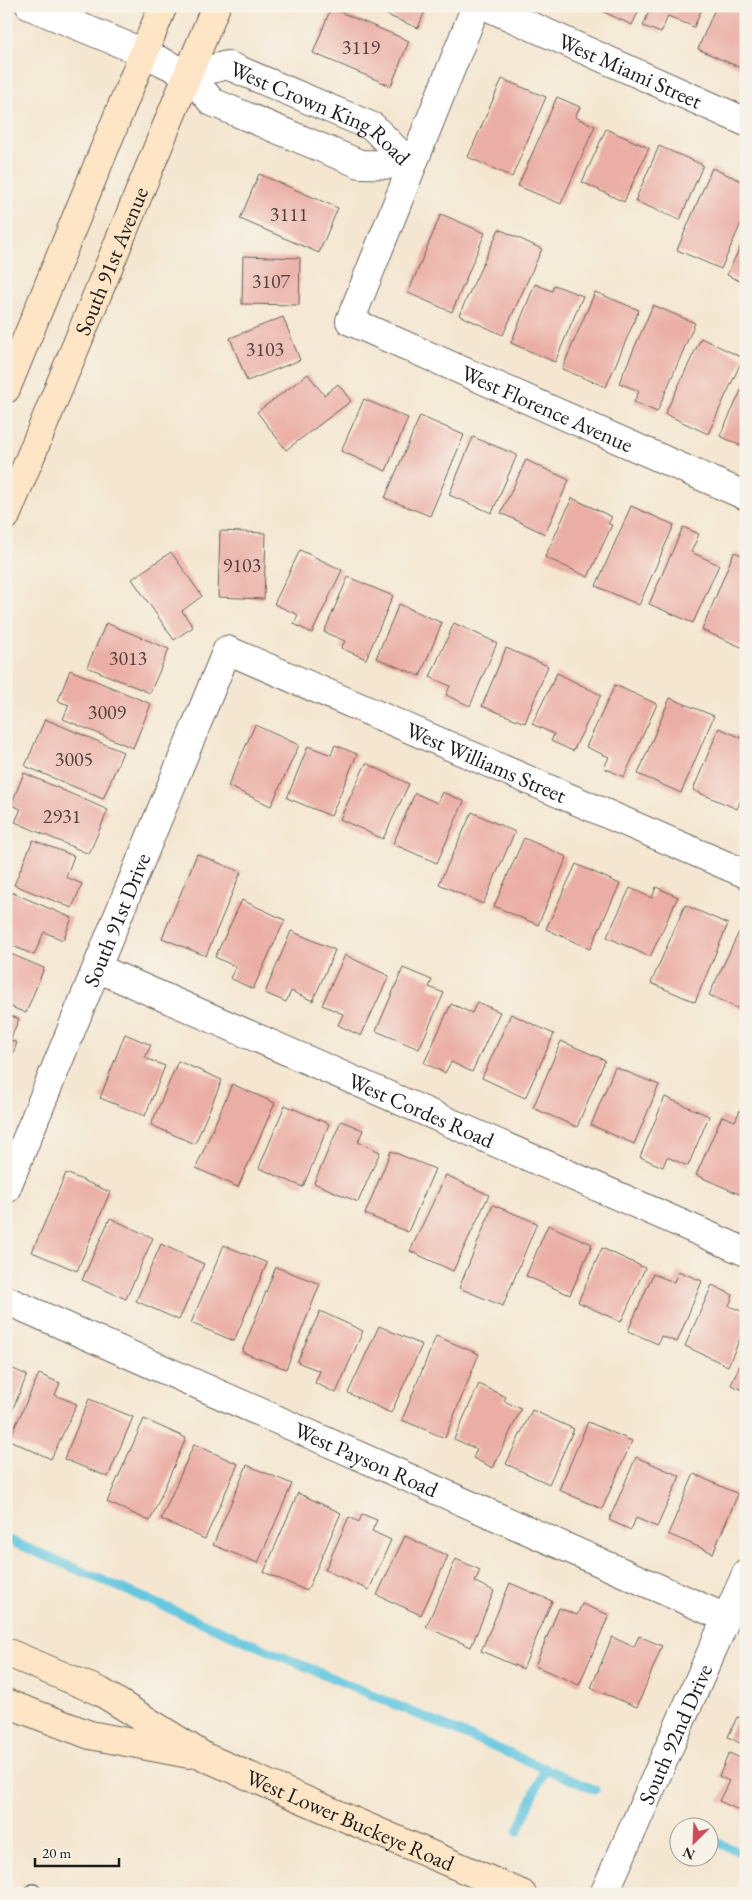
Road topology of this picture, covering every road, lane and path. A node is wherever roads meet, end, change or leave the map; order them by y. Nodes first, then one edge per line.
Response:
1 (30, 6) edge
2 (163, 6) edge
3 (216, 6) edge
4 (476, 6) edge
5 (486, 6) edge
6 (144, 53) junction
7 (189, 75) junction
8 (746, 122) edge
9 (411, 165) junction
10 (6, 389) edge
11 (746, 496) edge
12 (6, 516) edge
13 (227, 650) joint
14 (746, 874) edge
15 (97, 968) junction
16 (6, 1189) edge
17 (746, 1252) edge
18 (6, 1300) edge
19 (746, 1574) edge
20 (726, 1618) junction
21 (6, 1652) edge
22 (6, 1703) edge
23 (205, 1757) junction
24 (522, 1894) edge
25 (604, 1894) edge

1 - 6 street, West Crown King Road
2 - 6 main road
3 - 7 main road, South 91st Avenue
4 - 9 street
5 - 8 street, West Miami Street
6 - 7 street, West Crown King Road
6 - 10 main road
7 - 9 street, West Crown King Road
7 - 9 street, West Crown King Road
7 - 12 main road, South 91st Avenue
9 - 11 street, West Florence Avenue
13 - 14 street, West Williams Street
13 - 15 street, South 91st Drive
15 - 16 street, South 91st Drive
15 - 17 street, West Cordes Road
18 - 20 street, West Payson Road
19 - 20 street, South 92nd Drive
20 - 25 street, South 92nd Drive
21 - 23 main road, West Lower Buckeye Road
22 - 23 main road, West Lower Buckeye Road
23 - 24 main road, West Lower Buckeye Road

